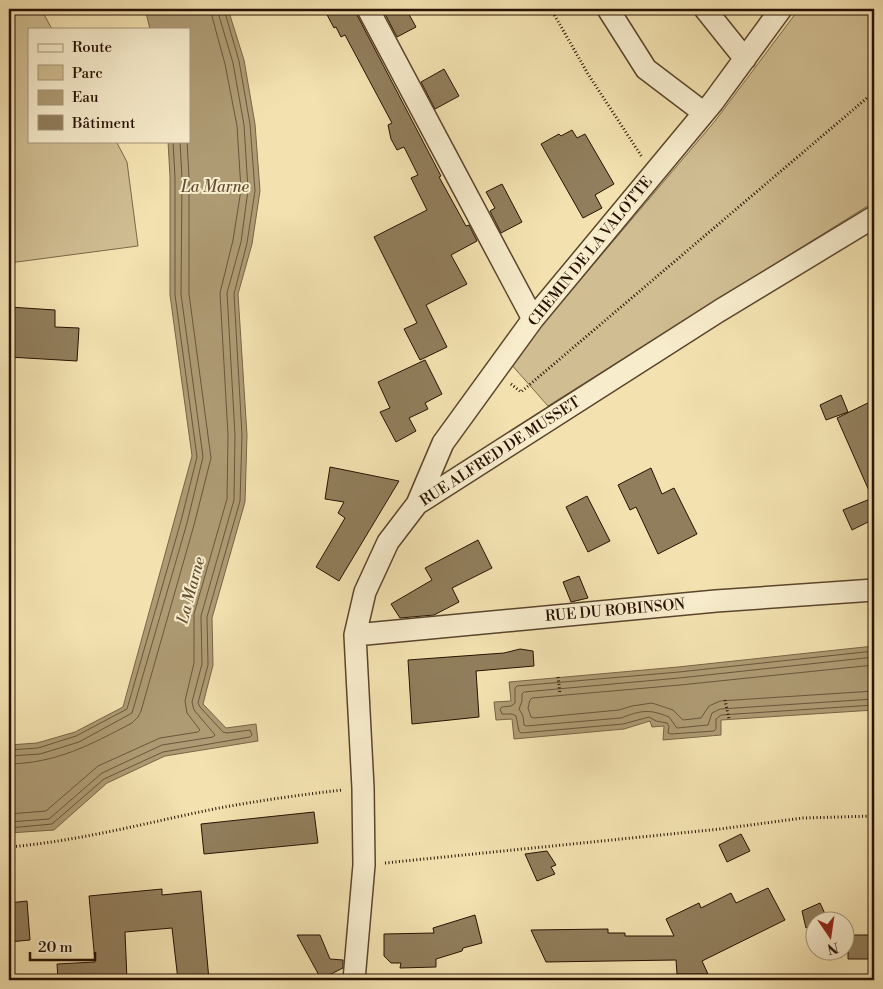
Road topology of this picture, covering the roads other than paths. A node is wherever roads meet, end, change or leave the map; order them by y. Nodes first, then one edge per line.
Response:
1 (368, 9) edge
2 (608, 9) edge
3 (705, 9) edge
4 (781, 9) edge
5 (744, 58) junction
6 (704, 113) junction
7 (874, 217) edge
8 (533, 320) junction
9 (417, 504) junction
10 (874, 590) edge
11 (355, 635) junction
12 (354, 980) edge

1 - 8 street
2 - 6 street
3 - 5 street
4 - 5 street, CHEMIN DE LA VALOTTE
5 - 6 street, CHEMIN DE LA VALOTTE
6 - 8 street, CHEMIN DE LA VALOTTE
7 - 9 street, RUE ALFRED DE MUSSET
8 - 9 street, CHEMIN DE LA VALOTTE
9 - 11 street, RUE ALFRED DE MUSSET
10 - 11 street, RUE DU ROBINSON
11 - 12 street, RUE ALFRED DE MUSSET

